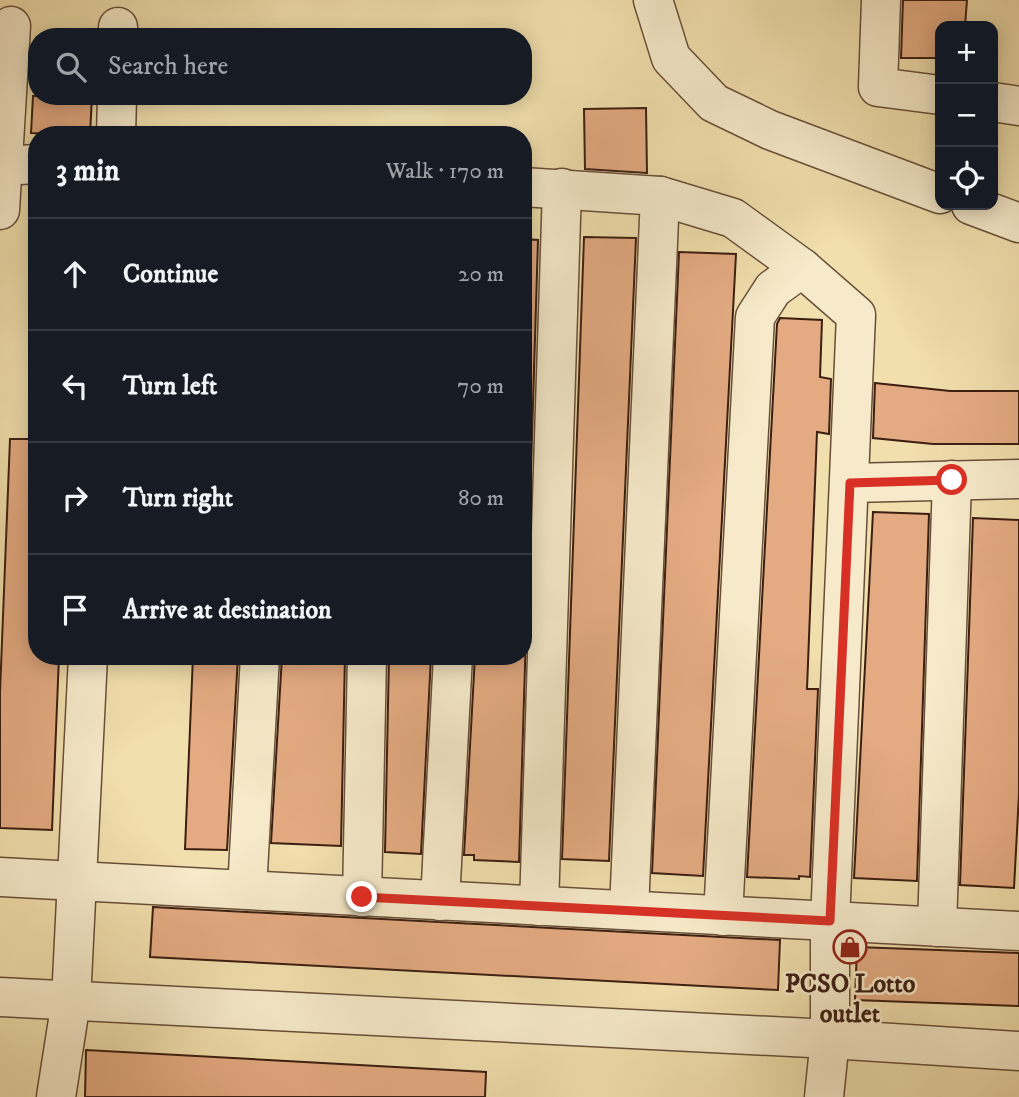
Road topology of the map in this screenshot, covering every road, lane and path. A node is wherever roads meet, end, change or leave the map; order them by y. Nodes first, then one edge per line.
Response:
1 (653, 0) edge
2 (881, 0) edge
3 (11, 26) dead end
4 (935, 94) edge
5 (998, 103) edge
6 (117, 105) edge
7 (1019, 106) edge
8 (116, 126) edge
9 (13, 165) edge
10 (532, 187) edge
11 (562, 188) junction
12 (935, 192) edge
13 (660, 196) junction
14 (0, 210) edge
15 (984, 210) edge
16 (1019, 223) edge
17 (802, 268) junction
18 (1019, 479) edge
19 (952, 480) junction
20 (850, 483) junction
21 (87, 665) edge
22 (260, 665) edge
23 (367, 665) edge
24 (453, 665) edge
25 (0, 877) edge
26 (75, 881) junction
27 (247, 890) junction
28 (362, 897) junction
29 (440, 901) junction
30 (539, 906) junction
31 (629, 910) junction
32 (723, 916) junction
33 (830, 921) junction
34 (937, 927) junction
35 (1019, 931) edge
36 (0, 997) edge
37 (71, 1002) junction
38 (830, 1038) junction
39 (1019, 1051) edge
40 (57, 1097) edge
41 (824, 1097) edge

1 - 12 street
2 - 4 street
3 - 9 street
5 - 7 street
6 - 8 street
9 - 14 street
10 - 11 street
11 - 13 street
11 - 30 street
13 - 17 street
13 - 31 street
15 - 16 street
17 - 20 street
17 - 32 street
18 - 19 street
19 - 20 street
19 - 34 street
20 - 33 street
21 - 26 street
22 - 27 street
23 - 28 street
24 - 29 street
25 - 26 street
26 - 27 street
26 - 37 street
27 - 28 street
28 - 29 street
29 - 30 street
30 - 31 street
31 - 32 street
32 - 33 street
33 - 34 street
33 - 38 street
34 - 35 street
36 - 37 street
37 - 38 street
37 - 40 street
38 - 39 street
38 - 41 street

